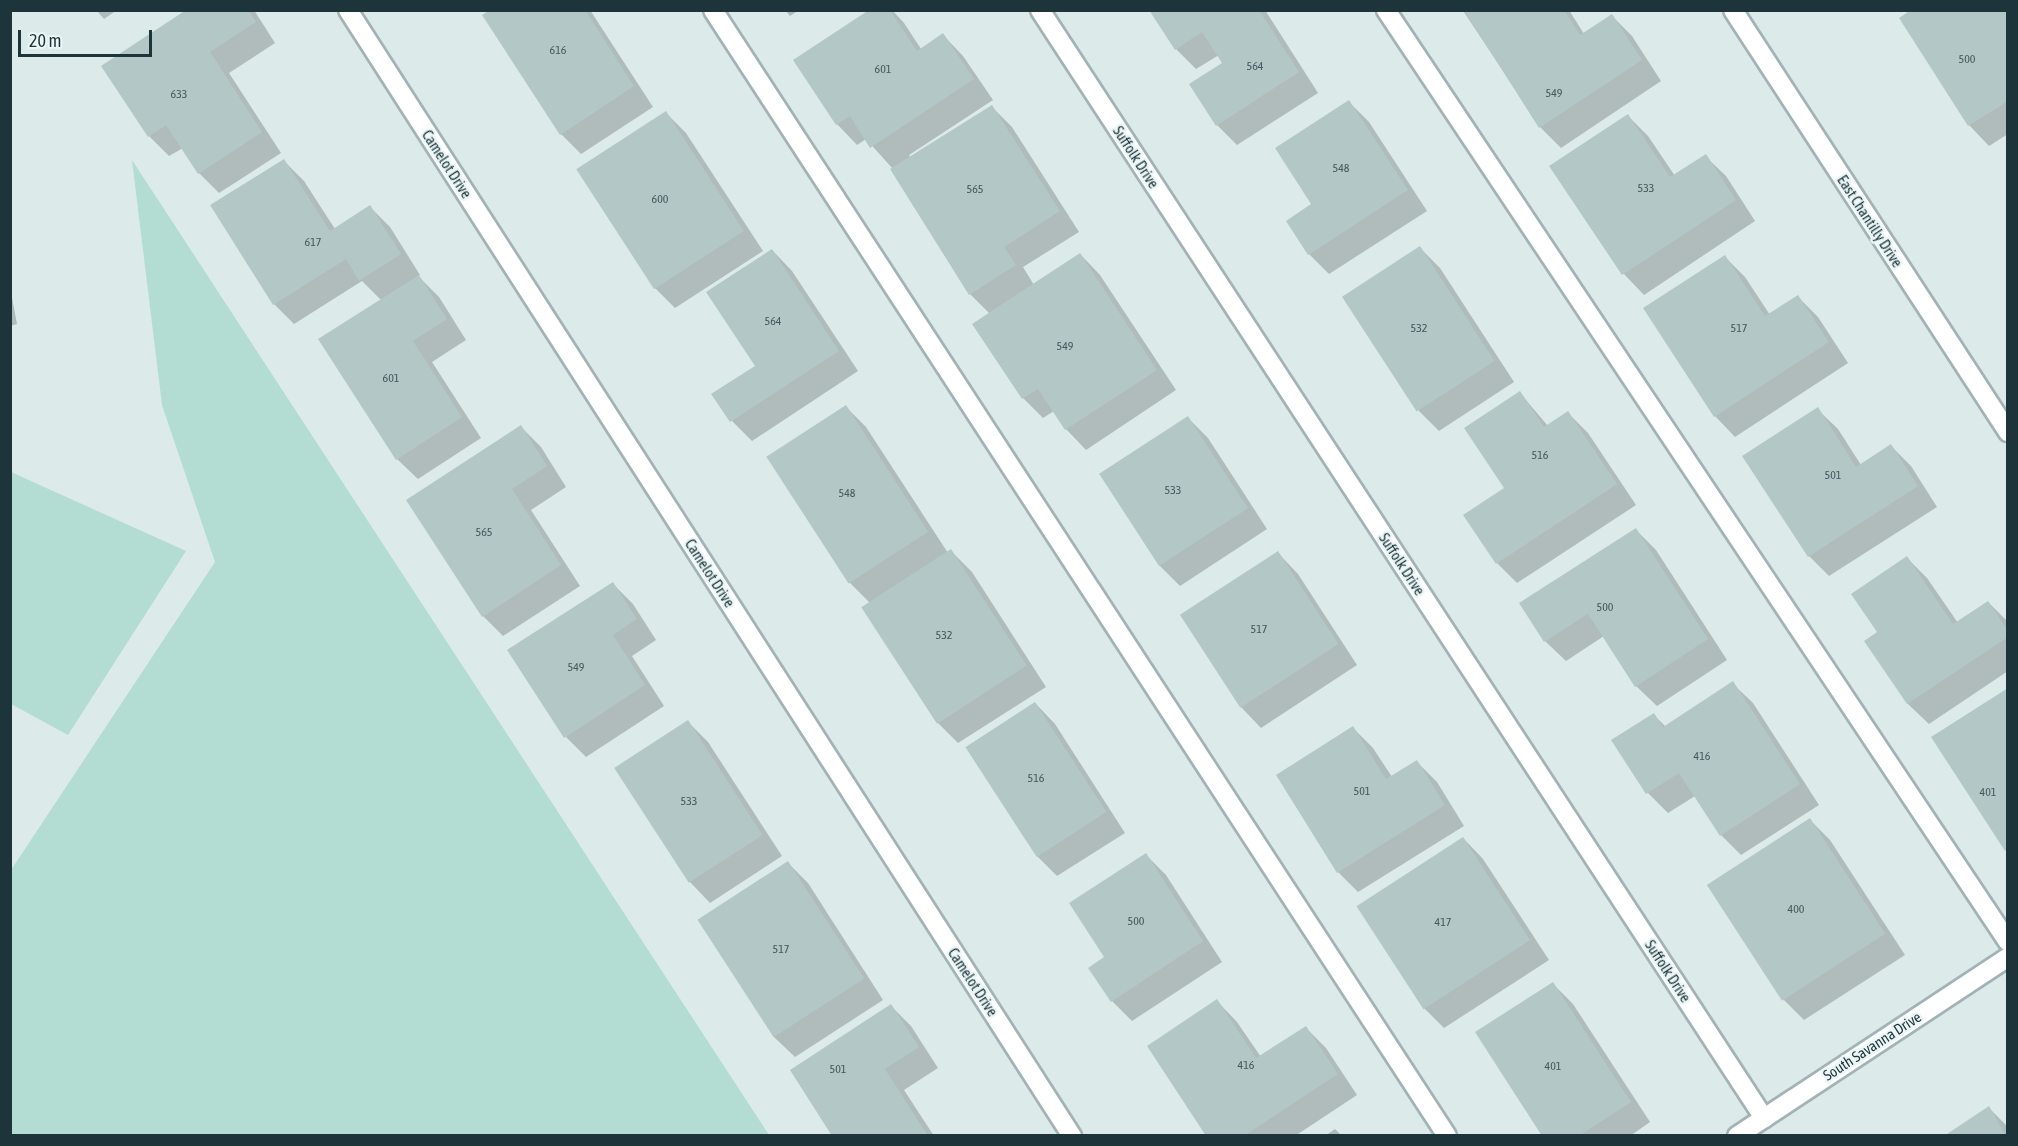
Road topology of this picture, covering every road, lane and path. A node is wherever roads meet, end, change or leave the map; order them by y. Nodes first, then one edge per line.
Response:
1 (348, 10) edge
2 (713, 10) edge
3 (1040, 10) edge
4 (1386, 10) edge
5 (1733, 10) edge
6 (2007, 432) edge
7 (2007, 942) edge
8 (2007, 957) edge
9 (1764, 1118) junction
10 (1072, 1136) edge
11 (1447, 1136) edge
12 (1737, 1136) edge

1 - 10 street, Camelot Drive
2 - 11 street
3 - 9 street, Suffolk Drive
4 - 7 street
5 - 6 street, East Chantilly Drive
8 - 9 street, South Savanna Drive
9 - 12 street, South Savanna Drive

